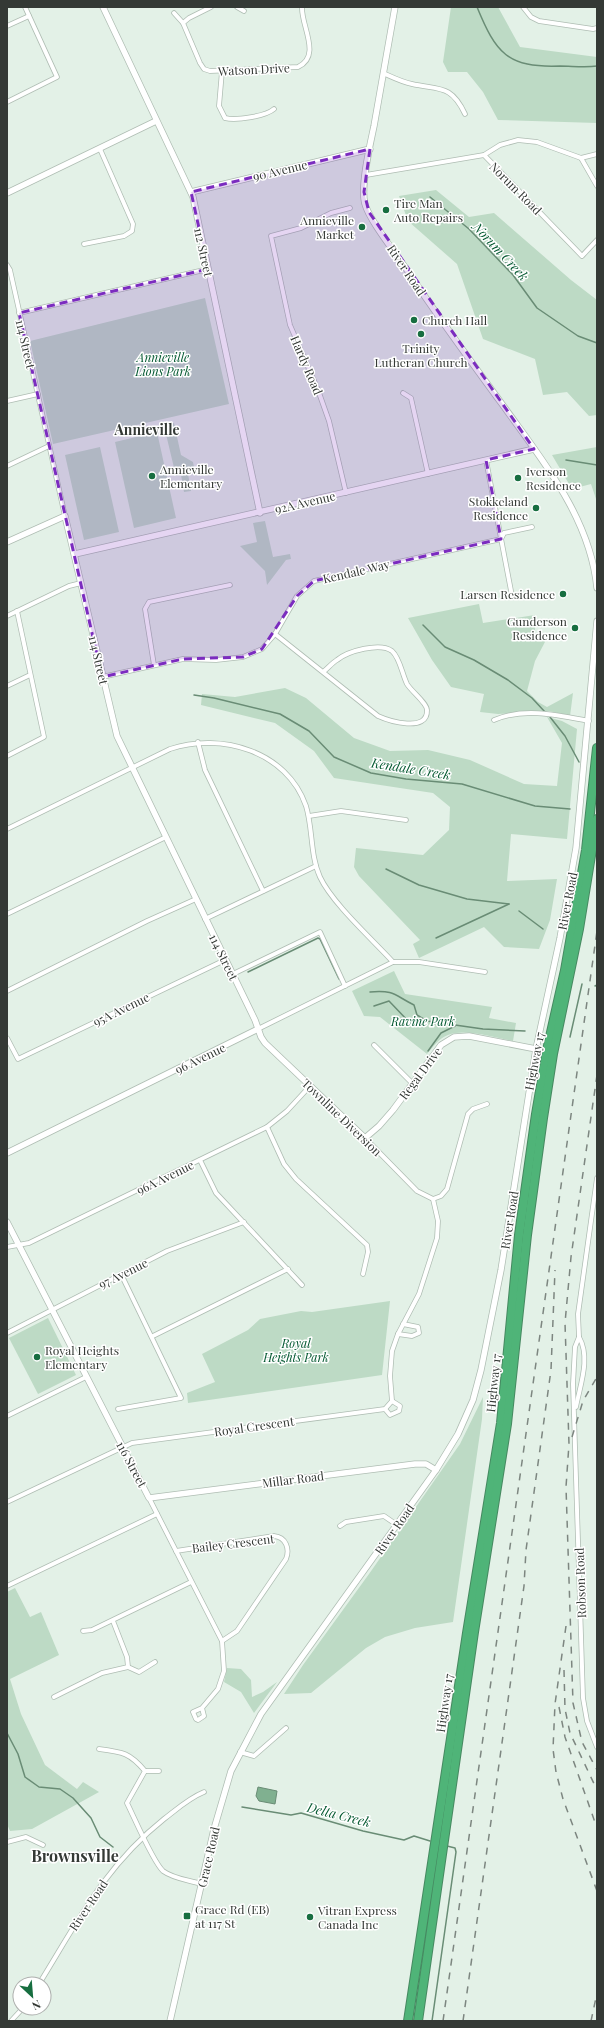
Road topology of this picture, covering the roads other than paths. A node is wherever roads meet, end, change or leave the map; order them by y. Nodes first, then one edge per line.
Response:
1 (25, 7) edge
2 (103, 7) edge
3 (211, 7) edge
4 (237, 7) edge
5 (302, 7) edge
6 (395, 7) edge
7 (523, 7) edge
8 (244, 11) dead end
9 (174, 13) dead end
10 (29, 16) junction
11 (183, 23) junction
12 (7, 26) edge
13 (597, 28) edge
14 (222, 71) junction
15 (383, 73) junction
16 (7, 102) edge
17 (274, 109) dead end
18 (465, 114) dead end
19 (156, 121) junction
20 (100, 148) junction
21 (370, 149) junction
22 (597, 154) edge
23 (484, 155) junction
24 (581, 158) junction
25 (366, 175) junction
26 (597, 186) edge
27 (191, 192) junction
28 (7, 193) edge
29 (350, 208) dead end
30 (597, 240) edge
31 (84, 244) dead end
32 (8, 266) edge
33 (208, 270) junction
34 (19, 313) junction
35 (402, 393) dead end
36 (38, 394) junction
37 (7, 401) edge
38 (49, 446) junction
39 (534, 449) junction
40 (486, 460) junction
41 (7, 466) edge
42 (428, 474) junction
43 (346, 493) junction
44 (260, 513) junction
45 (65, 516) junction
46 (532, 527) dead end
47 (501, 539) junction
48 (7, 542) edge
49 (75, 554) junction
50 (81, 583) junction
51 (230, 585) dead end
52 (597, 588) edge
53 (512, 596) dead end
54 (17, 611) junction
55 (7, 616) edge
56 (597, 621) edge
57 (275, 634) junction
58 (154, 665) junction
59 (324, 672) junction
60 (30, 675) junction
61 (102, 677) junction
62 (7, 686) edge
63 (494, 720) dead end
64 (589, 721) junction
65 (198, 742) junction
66 (597, 748) edge
67 (7, 756) edge
68 (132, 768) junction
69 (309, 816) junction
70 (597, 819) edge
71 (406, 820) dead end
72 (7, 829) edge
73 (166, 837) junction
74 (316, 866) junction
75 (263, 891) junction
76 (196, 899) junction
77 (7, 914) edge
78 (205, 919) junction
79 (225, 960) junction
80 (393, 962) junction
81 (485, 972) dead end
82 (233, 974) junction
83 (345, 986) junction
84 (7, 991) edge
85 (258, 1029) junction
86 (7, 1038) edge
87 (374, 1045) dead end
88 (536, 1049) junction
89 (412, 1083) junction
90 (310, 1086) junction
91 (486, 1104) dead end
92 (267, 1127) junction
93 (365, 1138) junction
94 (7, 1153) edge
95 (200, 1160) junction
96 (597, 1178) edge
97 (433, 1199) junction
98 (7, 1222) edge
99 (244, 1222) junction
100 (18, 1244) junction
101 (7, 1246) edge
102 (288, 1269) junction
103 (122, 1274) junction
104 (363, 1274) dead end
105 (302, 1285) dead end
106 (52, 1309) junction
107 (403, 1324) junction
108 (7, 1333) edge
109 (398, 1334) junction
110 (153, 1336) junction
111 (579, 1337) junction
112 (86, 1377) junction
113 (392, 1401) junction
114 (118, 1409) dead end
115 (385, 1409) junction
116 (7, 1416) edge
117 (574, 1417) junction
118 (122, 1446) junction
119 (436, 1470) junction
120 (149, 1498) junction
121 (7, 1502) edge
122 (158, 1514) junction
123 (397, 1524) junction
124 (340, 1526) dead end
125 (176, 1551) junction
126 (192, 1582) junction
127 (7, 1586) edge
128 (113, 1621) junction
129 (83, 1631) dead end
130 (222, 1640) junction
131 (155, 1662) dead end
132 (128, 1667) junction
133 (54, 1697) dead end
134 (202, 1708) dead end
135 (286, 1728) dead end
136 (597, 1747) edge
137 (100, 1749) dead end
138 (240, 1752) junction
139 (145, 1771) junction
140 (159, 1771) dead end
141 (204, 1792) dead end
142 (144, 1836) junction
143 (7, 1842) edge
144 (43, 1845) dead end
145 (201, 1884) junction
146 (44, 1976) edge
147 (170, 2021) edge
148 (408, 2021) edge
149 (418, 2021) edge

1 - 10 street
2 - 19 street, 112 Street
3 - 11 street
4 - 8 street
5 - 14 street, Watson Drive
6 - 15 street, River Road
7 - 13 street
9 - 11 street
10 - 12 street
10 - 16 street
11 - 14 street, Watson Drive
14 - 17 street
15 - 18 street
15 - 21 street, River Road
19 - 20 street
19 - 27 street, 112 Street
20 - 28 street
20 - 31 street
21 - 25 street, River Road
21 - 27 street, 90 Avenue
22 - 24 street
23 - 24 street
23 - 25 street, Norum Road
23 - 30 street, Norum Road
24 - 26 street
25 - 39 street, River Road
27 - 33 street, 112 Street
29 - 43 street, Hardy Road
32 - 34 street, 114 Street
33 - 34 street
33 - 44 street, 112 Street
34 - 36 street, 114 Street
35 - 42 street
36 - 37 street
36 - 38 street, 114 Street
38 - 41 street
38 - 45 street, 114 Street
39 - 40 street, 92A Avenue
39 - 52 street, River Road
40 - 42 street, 92A Avenue
40 - 47 street
42 - 43 street, 92A Avenue
43 - 44 street, 92A Avenue
44 - 49 street, 92A Avenue
45 - 48 street
45 - 49 street, 114 Street
46 - 47 street, Kendale Way
47 - 53 street
47 - 57 street, Kendale Way
49 - 50 street, 114 Street
50 - 54 street
50 - 61 street, 114 Street
51 - 58 street
54 - 55 street
54 - 60 street
56 - 64 street, River Road
57 - 58 street, Kendale Way
57 - 59 street
58 - 61 street, Kendale Way
59 - 59 street
60 - 62 street
60 - 67 street
61 - 68 street, 114 Street
63 - 64 street
64 - 88 street, River Road
65 - 68 street
65 - 69 street
65 - 75 street
66 - 148 highway, Highway 17
68 - 72 street
68 - 73 street, 114 Street
69 - 71 street
69 - 74 street
70 - 149 highway, Highway 17
73 - 76 street, 114 Street
73 - 77 street
74 - 75 street
74 - 80 street
75 - 78 street
76 - 78 street, 114 Street
76 - 84 street
78 - 79 street, 114 Street
79 - 82 street, 114 Street
79 - 86 street, 95A Avenue
80 - 81 street
80 - 83 street, 96 Avenue
82 - 83 street
82 - 85 street, 114 Street
83 - 85 street, 96 Avenue
85 - 90 street, Townline Diversion
85 - 94 street, 96 Avenue
87 - 89 street
88 - 89 street, Regal Drive
88 - 119 street, River Road
89 - 93 street, Regal Drive
90 - 92 street, 96A Avenue
90 - 93 street, Townline Diversion
91 - 97 street
92 - 95 street, 96A Avenue
92 - 104 street
93 - 97 street, Townline Diversion
95 - 99 street
95 - 100 street, 96A Avenue
96 - 111 street, Robson Road
97 - 107 street, Royal Crescent
98 - 100 street, 116 Street
99 - 102 street
99 - 103 street, 97 Avenue
100 - 101 street, 96A Avenue
100 - 106 street, 116 Street
102 - 105 street
102 - 110 street
103 - 106 street, 97 Avenue
103 - 110 street
106 - 108 street, 97 Avenue
106 - 112 street, 116 Street
107 - 109 street, Royal Crescent
107 - 109 street
109 - 113 street, Royal Crescent
110 - 114 street
111 - 117 street, Robson Road
111 - 117 street, Robson Road
112 - 116 street
112 - 118 street, 116 Street
113 - 115 street
113 - 115 street, Royal Crescent
115 - 118 street, Royal Crescent
117 - 136 street, Robson Road
118 - 120 street, 116 Street
118 - 121 street, Royal Crescent
119 - 120 street, Millar Road
119 - 123 street, River Road
120 - 122 street, 116 Street
122 - 125 street, 116 Street
122 - 127 street
123 - 124 street
123 - 138 street, River Road
125 - 126 street, 116 Street
125 - 130 street, Bailey Crescent
126 - 128 street
126 - 130 street, 116 Street
128 - 129 street
128 - 132 street
130 - 134 street, 116 Street
131 - 132 street
132 - 133 street
135 - 138 street
137 - 139 street
138 - 145 street, Grace Road
139 - 140 street
139 - 142 street
141 - 142 street, River Road
142 - 145 street
142 - 146 street, River Road
143 - 144 street
145 - 147 street, Grace Road

